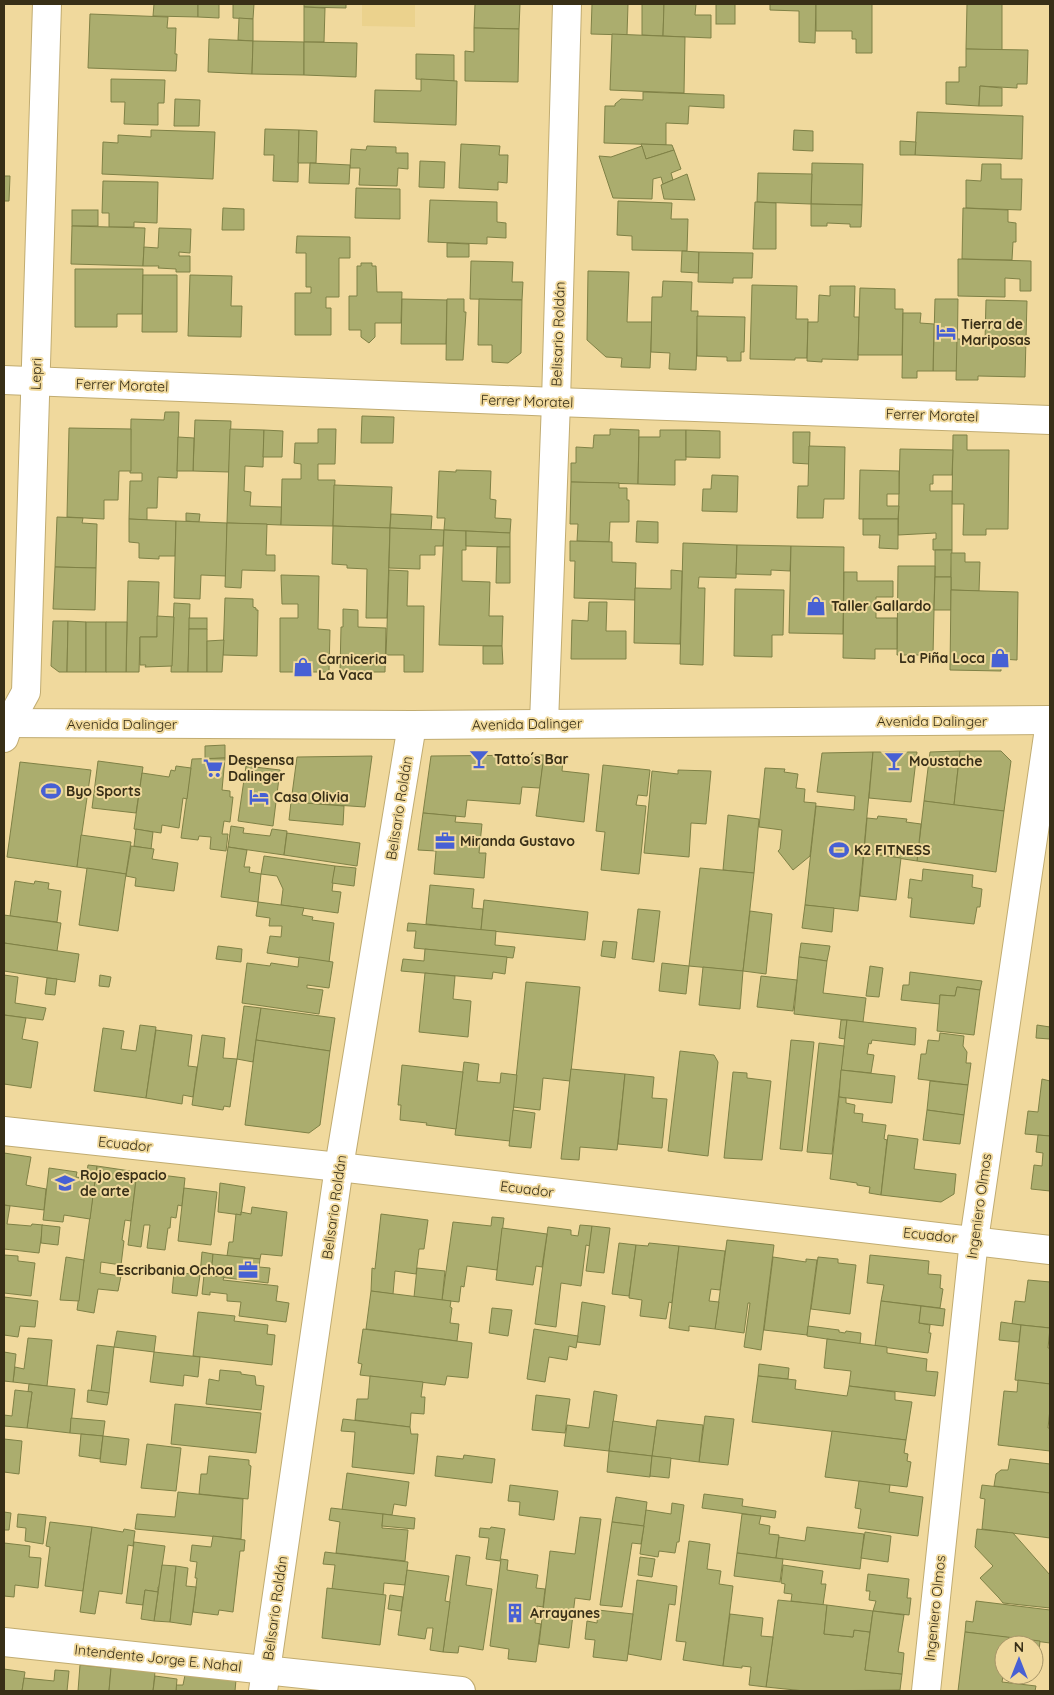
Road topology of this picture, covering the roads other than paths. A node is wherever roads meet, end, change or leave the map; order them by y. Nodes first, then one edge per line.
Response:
1 (48, 4) edge
2 (567, 4) edge
3 (4, 380) edge
4 (36, 382) junction
5 (556, 402) junction
6 (1050, 420) edge
7 (1050, 721) edge
8 (544, 723) junction
9 (412, 725) junction
10 (5, 728) edge
11 (4, 1132) edge
12 (339, 1167) junction
13 (974, 1240) junction
14 (1050, 1250) edge
15 (4, 1642) edge
16 (264, 1681) edge
17 (461, 1691) edge
18 (926, 1691) edge

1 - 4 street, Lepri
2 - 5 street, Belisario Roldán
3 - 4 street, Ferrer Moratel
4 - 5 street, Ferrer Moratel
4 - 10 street, Lepri
5 - 6 street, Ferrer Moratel
5 - 8 street, Belisario Roldán
7 - 8 street, Avenida Dalinger
7 - 13 street, Ingeniero Olmos
8 - 9 street, Avenida Dalinger
9 - 10 street, Avenida Dalinger
9 - 12 street, Belisario Roldán
11 - 12 street, Ecuador
12 - 13 street, Ecuador
12 - 16 street, Belisario Roldán
13 - 14 street, Ecuador
13 - 18 street, Ingeniero Olmos
15 - 16 street, Intendente Jorge E. Nahal
16 - 17 street, Intendente Jorge E. Nahal

